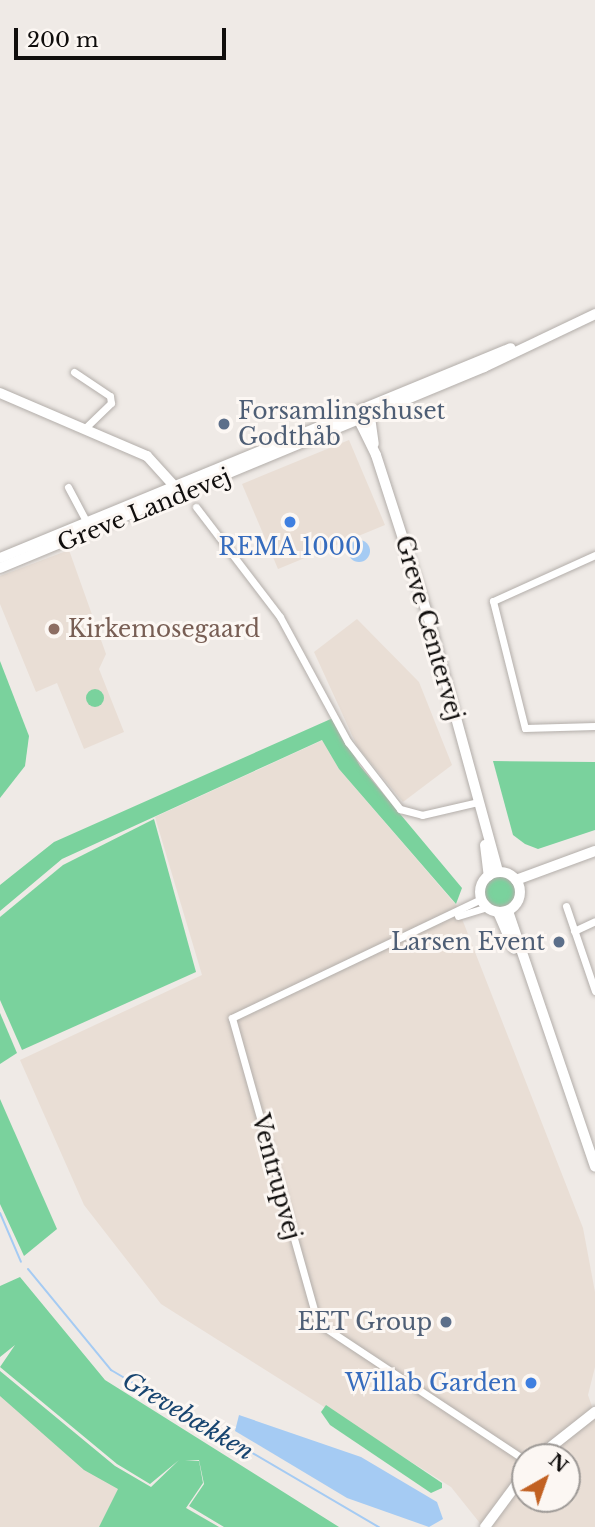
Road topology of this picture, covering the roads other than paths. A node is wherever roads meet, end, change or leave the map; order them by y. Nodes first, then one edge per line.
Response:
1 (595, 313) edge
2 (74, 372) dead end
3 (0, 393) edge
4 (369, 412) junction
5 (357, 416) junction
6 (85, 428) junction
7 (376, 455) junction
8 (175, 485) junction
9 (68, 487) dead end
10 (181, 496) junction
11 (196, 507) dead end
12 (88, 522) junction
13 (595, 555) edge
14 (0, 558) edge
15 (0, 568) edge
16 (595, 726) edge
17 (478, 802) junction
18 (595, 850) edge
19 (494, 874) junction
20 (518, 885) junction
21 (484, 903) junction
22 (566, 906) dead end
23 (503, 912) junction
24 (595, 921) edge
25 (574, 931) junction
26 (595, 991) edge
27 (595, 1167) edge
28 (595, 1412) edge
29 (556, 1443) edge
30 (511, 1451) edge
31 (511, 1492) edge
32 (485, 1527) edge

1 - 4 street, Greve Landevej
2 - 6 street
3 - 6 street
4 - 5 street, Greve Landevej
4 - 7 street, Greve Centervej
5 - 7 street, Greve Centervej
5 - 8 street, Greve Landevej
5 - 10 street, Greve Landevej
6 - 8 street
7 - 17 street, Greve Centervej
8 - 10 street
8 - 12 street, Greve Landevej
9 - 12 street, Greve Landevej
10 - 15 street, Greve Landevej
11 - 17 street
12 - 14 street, Greve Landevej
13 - 16 street
17 - 19 street, Greve Centervej
18 - 20 street
19 - 20 street
19 - 21 street
20 - 23 street
21 - 23 street
21 - 30 street, Ventrupvej
22 - 25 street
23 - 27 street
24 - 25 street
25 - 26 street
28 - 29 street
31 - 32 street

